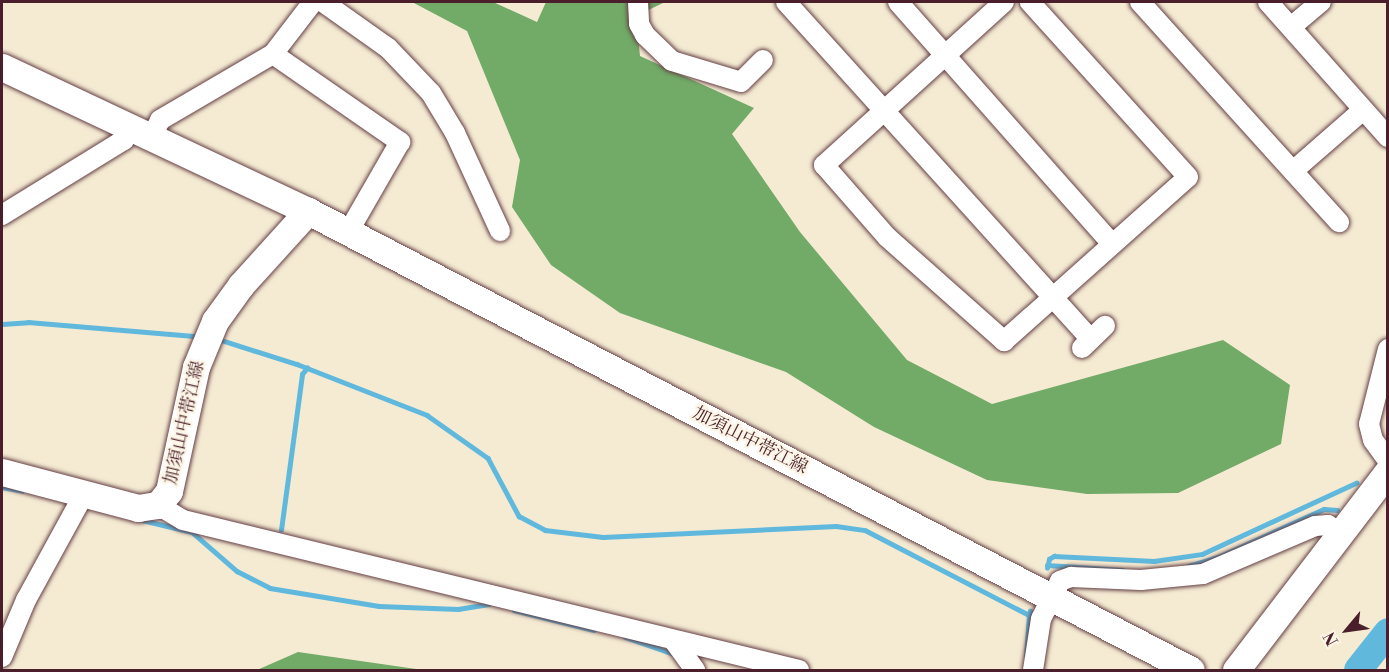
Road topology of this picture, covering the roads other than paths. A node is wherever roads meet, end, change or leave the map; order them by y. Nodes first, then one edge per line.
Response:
1 (313, 2) edge
2 (323, 2) edge
3 (638, 2) edge
4 (786, 2) edge
5 (898, 2) edge
6 (1004, 2) edge
7 (1030, 2) edge
8 (1140, 2) edge
9 (1268, 2) edge
10 (1321, 2) edge
11 (1291, 27) junction
12 (273, 54) junction
13 (945, 55) junction
14 (764, 60) dead end
15 (2, 67) edge
16 (1363, 110) junction
17 (882, 111) junction
18 (141, 131) junction
19 (1388, 137) edge
20 (1293, 171) junction
21 (308, 212) junction
22 (2, 215) edge
23 (1339, 222) dead end
24 (500, 231) dead end
25 (347, 234) junction
26 (1112, 244) junction
27 (1052, 298) junction
28 (1092, 338) dead end
29 (1388, 349) edge
30 (1388, 461) edge
31 (1388, 471) edge
32 (2, 472) edge
33 (84, 494) junction
34 (158, 505) junction
35 (1340, 533) junction
36 (1050, 595) junction
37 (674, 641) junction
38 (2, 657) edge
39 (695, 670) edge
40 (799, 670) edge
41 (1033, 670) edge
42 (1191, 670) edge
43 (1236, 670) edge

1 - 12 street
2 - 24 street
3 - 14 street
4 - 17 street
5 - 13 street
6 - 13 street
7 - 26 street
8 - 20 street
9 - 11 street
10 - 11 street
11 - 16 street
12 - 18 street
12 - 25 street
13 - 17 street
13 - 26 street
15 - 18 main road, 加須山中帯江線
16 - 19 street
16 - 20 street
17 - 27 street
17 - 27 street
18 - 21 main road, 加須山中帯江線
18 - 22 street
20 - 23 street
21 - 25 main road, 加須山中帯江線
21 - 34 main road, 加須山中帯江線
25 - 36 main road, 加須山中帯江線
26 - 27 street
27 - 28 street
29 - 30 street
31 - 35 main road
32 - 33 main road, 加須山中帯江線
33 - 34 main road, 加須山中帯江線
33 - 38 street
34 - 37 street
35 - 36 street
35 - 43 main road
36 - 41 street
36 - 42 main road, 加須山中帯江線
37 - 39 street
37 - 40 street

